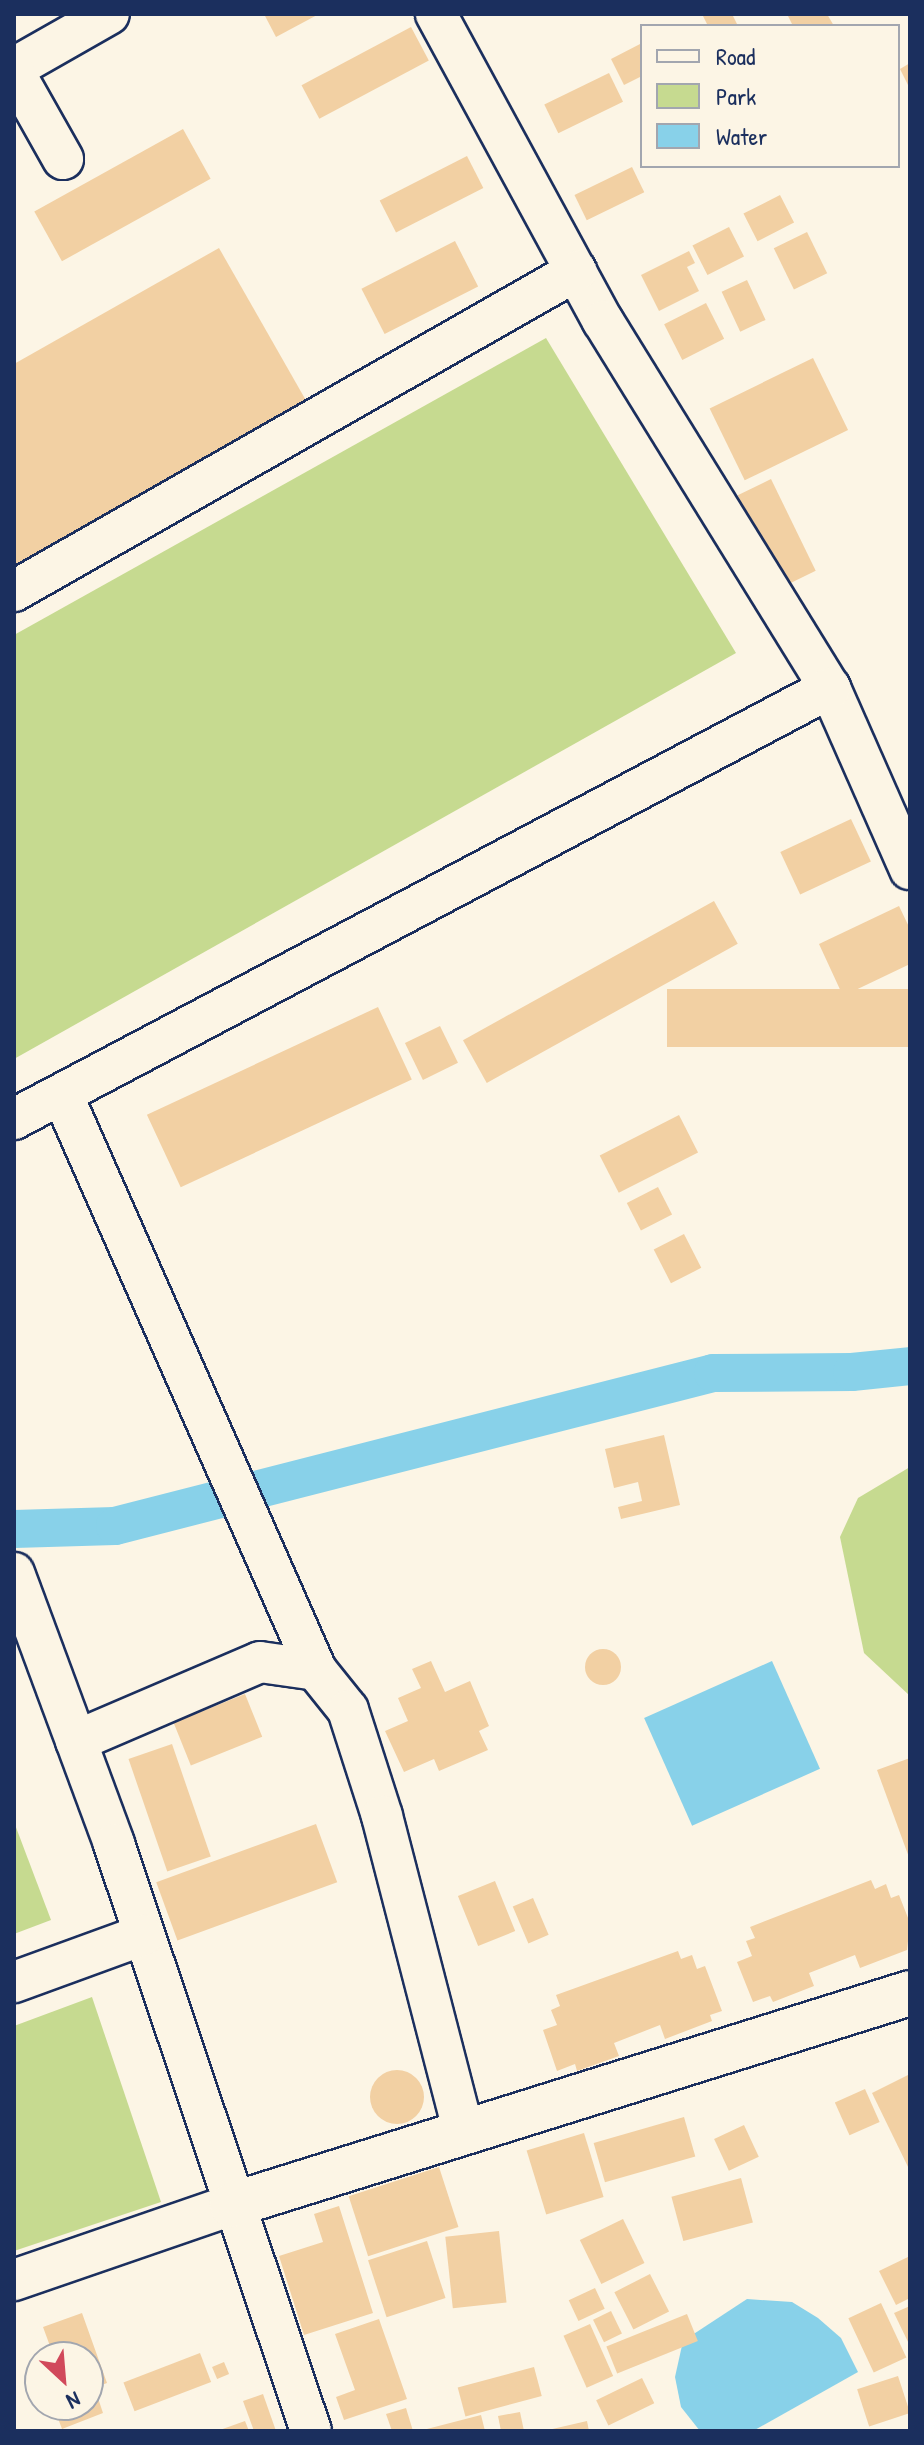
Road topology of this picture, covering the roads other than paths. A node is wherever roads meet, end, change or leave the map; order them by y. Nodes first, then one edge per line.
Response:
1 (109, 14) edge
2 (436, 14) edge
3 (14, 70) edge
4 (63, 159) dead end
5 (576, 271) junction
6 (14, 591) edge
7 (830, 688) junction
8 (910, 869) edge
9 (62, 1094) junction
10 (14, 1119) edge
11 (15, 1575) edge
12 (316, 1670) junction
13 (76, 1741) junction
14 (143, 1935) junction
15 (14, 1982) edge
16 (910, 1993) edge
17 (464, 2132) junction
18 (232, 2205) junction
19 (14, 2280) edge
20 (311, 2431) edge

1 - 3 street
2 - 5 street
3 - 4 street
5 - 6 street
5 - 7 street
7 - 8 street
7 - 9 street
9 - 10 street
9 - 12 street
11 - 13 street
12 - 13 street
12 - 17 street
13 - 14 street
14 - 15 street
14 - 18 street
16 - 17 street
17 - 18 street
18 - 19 street
18 - 20 street

